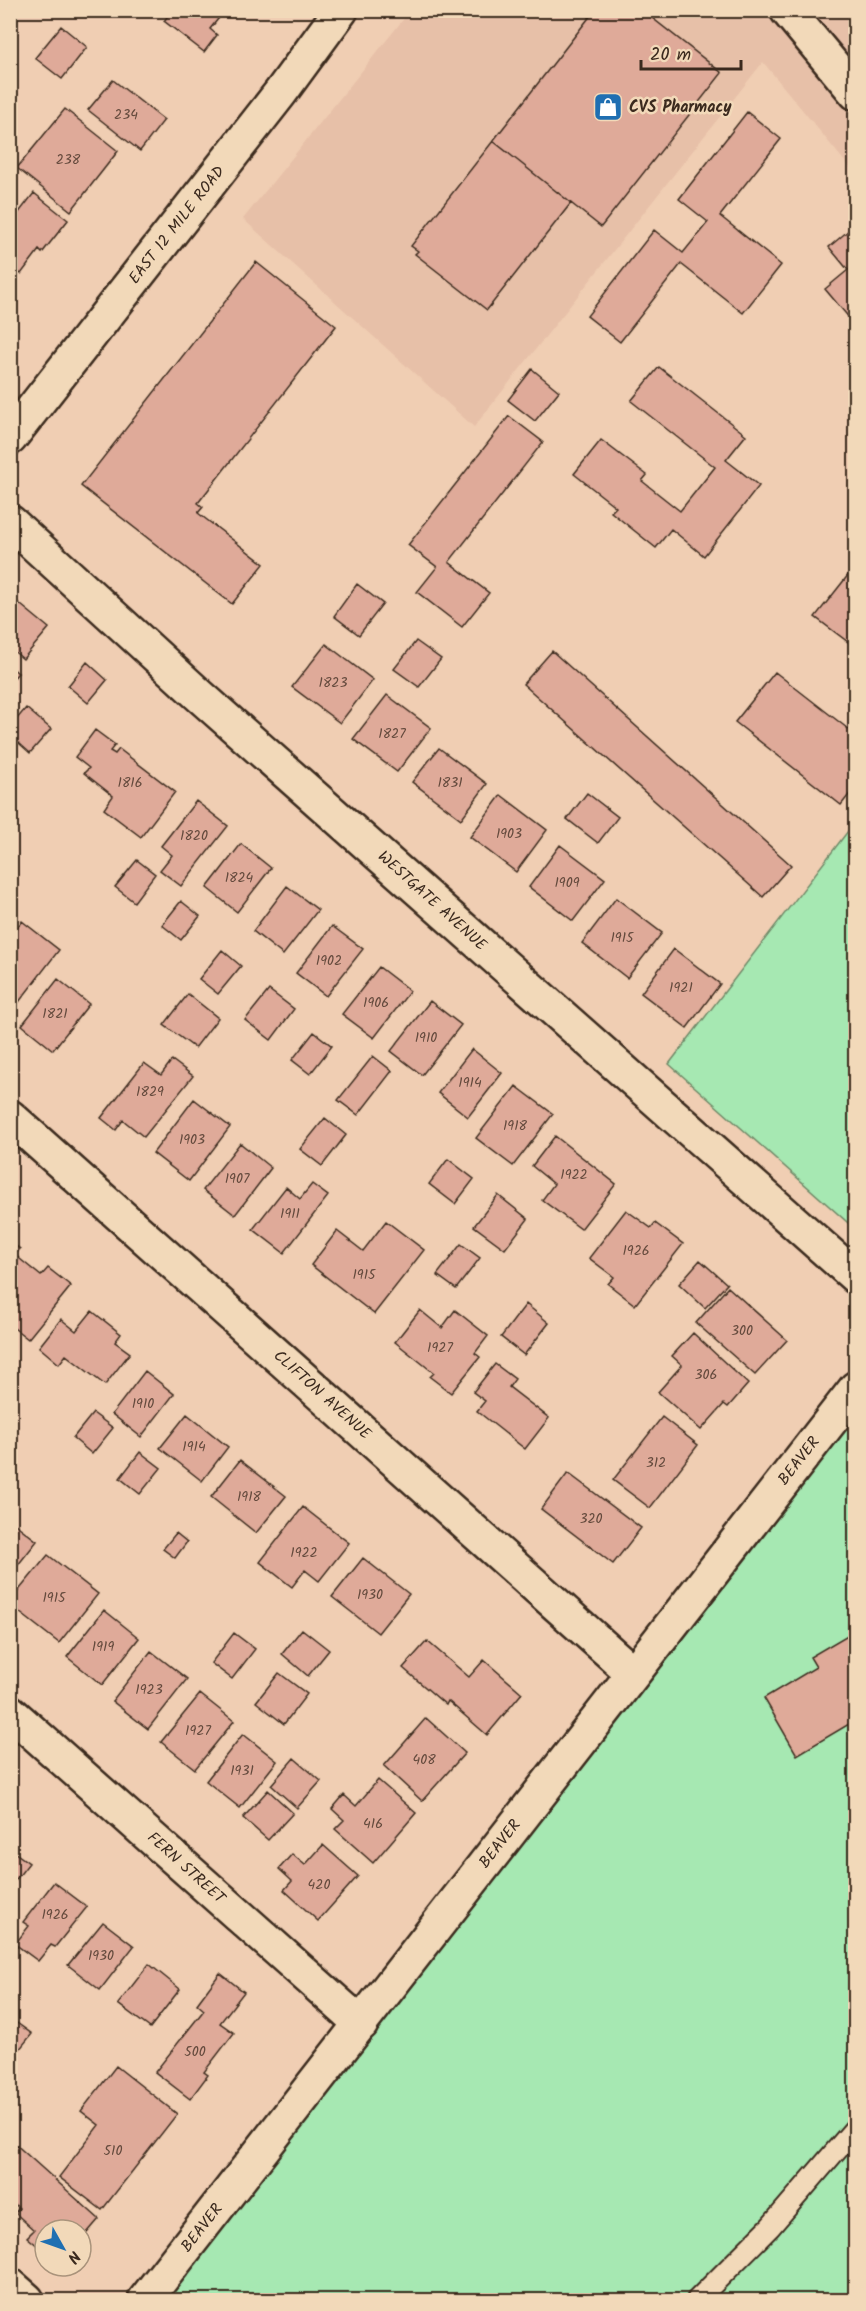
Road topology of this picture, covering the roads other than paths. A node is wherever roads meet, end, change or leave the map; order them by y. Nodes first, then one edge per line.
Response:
1 (341, 10) edge
2 (787, 10) edge
3 (855, 93) edge
4 (10, 438) edge
5 (10, 522) edge
6 (10, 1117) edge
7 (855, 1277) edge
8 (855, 1388) edge
9 (633, 1673) junction
10 (10, 1712) edge
11 (361, 2024) junction
12 (855, 2127) edge
13 (10, 2285) edge
14 (27, 2301) edge
15 (145, 2301) edge
16 (698, 2301) edge

1 - 4 street, EAST 12 MILE ROAD
2 - 3 street
5 - 7 street, WESTGATE AVENUE
6 - 9 street, CLIFTON AVENUE
8 - 9 street, BEAVER
9 - 11 street, BEAVER
10 - 11 street, FERN STREET
11 - 15 street, BEAVER
12 - 16 lane
13 - 14 street

